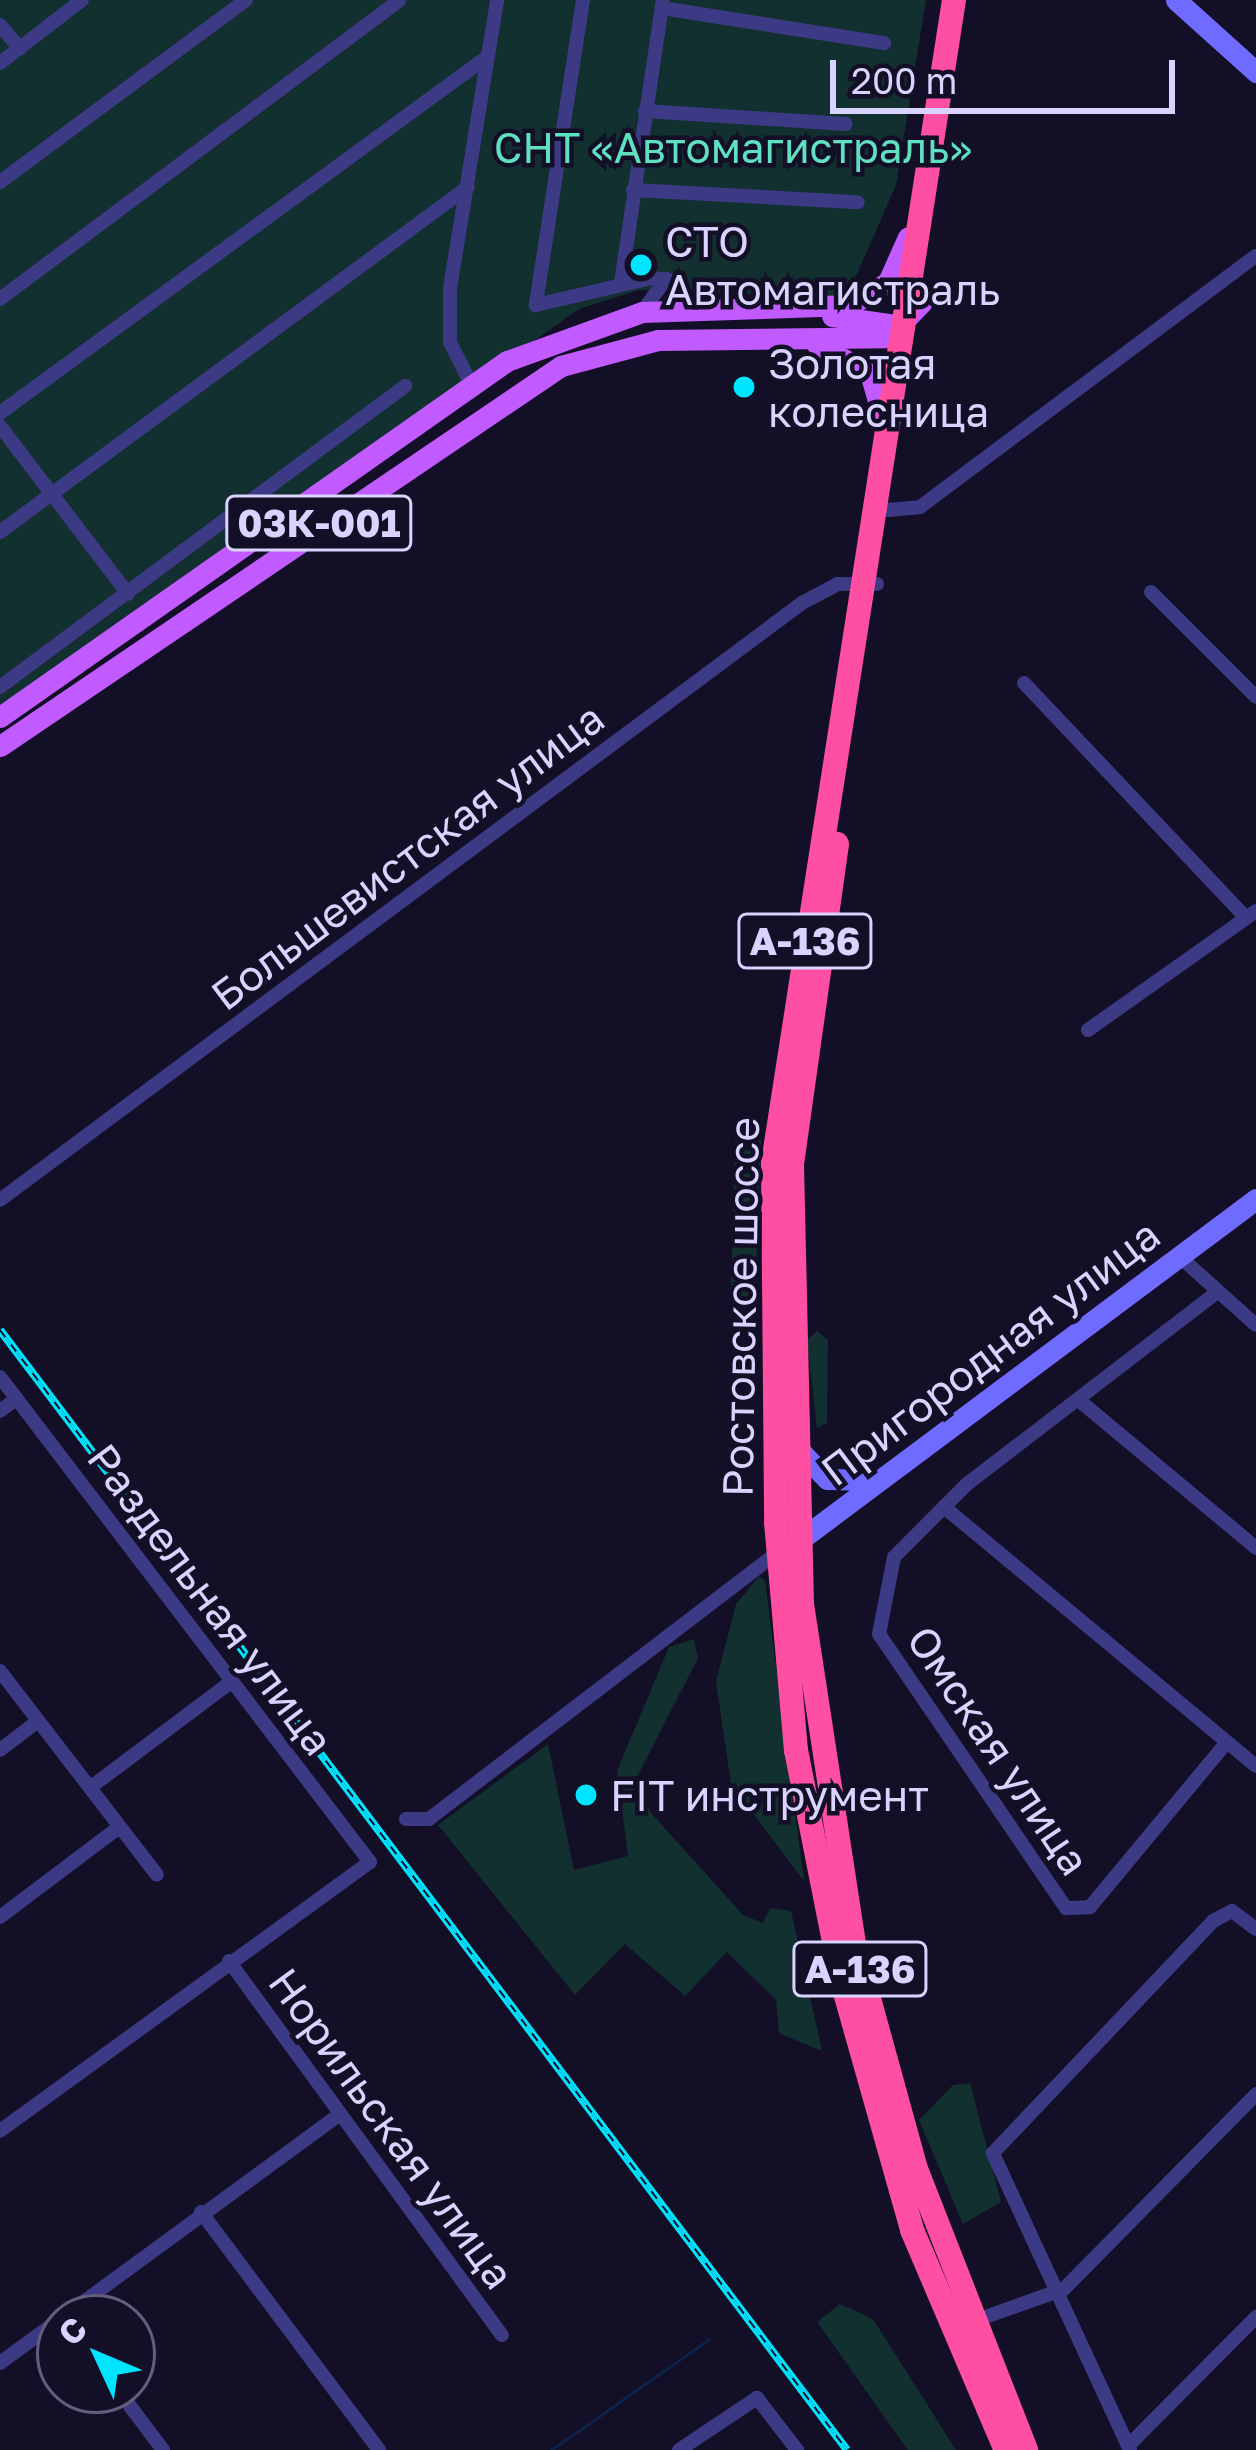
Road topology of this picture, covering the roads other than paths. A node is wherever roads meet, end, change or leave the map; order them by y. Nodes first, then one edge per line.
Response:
1 (82, 0) edge
2 (246, 0) edge
3 (400, 0) edge
4 (497, 0) edge
5 (583, 0) edge
6 (954, 0) edge
7 (968, 0) edge
8 (1176, 0) edge
9 (1192, 0) edge
10 (662, 4) edge
11 (0, 25) edge
12 (884, 43) dead end
13 (20, 49) junction
14 (487, 57) junction
15 (1256, 58) edge
16 (0, 64) edge
17 (1256, 72) edge
18 (938, 102) junction
19 (646, 111) junction
20 (846, 124) dead end
21 (0, 182) edge
22 (468, 188) junction
23 (633, 190) junction
24 (857, 202) dead end
25 (1256, 256) edge
26 (901, 263) joint
27 (666, 279) junction
28 (621, 283) junction
29 (0, 299) edge
30 (922, 302) junction
31 (701, 309) junction
32 (642, 312) junction
33 (904, 326) junction
34 (781, 339) junction
35 (915, 355) junction
36 (470, 382) junction
37 (405, 386) dead end
38 (0, 413) edge
39 (0, 425) edge
40 (886, 433) junction
41 (52, 493) junction
42 (888, 510) junction
43 (0, 532) edge
44 (869, 583) junction
45 (1151, 592) dead end
46 (128, 594) junction
47 (1024, 683) dead end
48 (0, 687) edge
49 (1256, 697) edge
50 (0, 717) edge
51 (0, 746) edge
52 (1251, 915) edge
53 (1088, 1030) dead end
54 (1256, 1199) edge
55 (0, 1200) edge
56 (1256, 1215) edge
57 (1183, 1261) junction
58 (1216, 1293) junction
59 (1256, 1325) edge
60 (0, 1377) edge
61 (17, 1398) junction
62 (1081, 1402) junction
63 (0, 1411) edge
64 (797, 1448) junction
65 (902, 1465) junction
66 (944, 1507) junction
67 (1256, 1548) edge
68 (784, 1555) junction
69 (0, 1671) edge
70 (232, 1681) junction
71 (38, 1721) junction
72 (1227, 1742) junction
73 (0, 1750) edge
74 (1256, 1766) edge
75 (94, 1784) junction
76 (406, 1820) dead end
77 (118, 1828) junction
78 (157, 1875) dead end
79 (0, 1918) edge
80 (1256, 1929) edge
81 (229, 1960) junction
82 (1256, 2094) edge
83 (339, 2115) junction
84 (0, 2131) edge
85 (201, 2212) junction
86 (1064, 2289) junction
87 (93, 2294) edge
88 (1256, 2318) edge
89 (969, 2323) junction
90 (502, 2335) dead end
91 (36, 2336) edge
92 (0, 2362) edge
93 (136, 2414) edge
94 (1129, 2448) edge
95 (163, 2450) edge
96 (379, 2450) edge
97 (680, 2450) edge
98 (797, 2450) edge
99 (1006, 2450) edge
100 (1026, 2450) edge

1 - 13 street
2 - 21 street
3 - 29 street
4 - 14 street
5 - 28 street
6 - 18 highway, Ростовское шоссе / А-136
7 - 30 highway, Ростовское шоссе / А-136
8 - 17 street
9 - 15 street
10 - 12 street
10 - 19 street
11 - 13 street
13 - 16 street
14 - 22 street
14 - 38 street
18 - 26 main road, А-136
18 - 33 highway, Ростовское шоссе / А-136
19 - 20 street
19 - 23 street
22 - 36 street
22 - 41 street
23 - 24 street
23 - 28 street
25 - 42 street
26 - 31 main road, 03К-001
27 - 28 street
27 - 31 street
27 - 32 street
30 - 33 main road, А-136
30 - 35 highway, Ростовское шоссе / А-136
31 - 32 main road, 03К-001
31 - 33 main road, 03К-001
32 - 36 main road, 03К-001
33 - 34 main road, 03К-001
33 - 35 main road, А-136
33 - 40 highway, Ростовское шоссе / А-136
34 - 40 main road, 03К-001
34 - 51 main road, 03К-001
35 - 42 highway, Ростовское шоссе / А-136
36 - 50 main road, 03К-001
37 - 46 street
39 - 41 street
40 - 44 highway, Ростовское шоссе / А-136
41 - 43 street
41 - 46 street
42 - 44 highway, Ростовское шоссе / А-136
44 - 55 street, Большевистская улица
44 - 64 highway, Ростовское шоссе / А-136
44 - 68 highway, Ростовское шоссе / А-136
45 - 49 street
46 - 48 street
47 - 52 street
52 - 53 street
54 - 57 street, Пригородная улица
56 - 57 street, Пригородная улица
57 - 58 street
57 - 65 street, Пригородная улица
57 - 68 street, Пригородная улица
58 - 59 street
58 - 62 street
60 - 61 street, Раздельная улица
61 - 63 street
61 - 70 street, Раздельная улица
62 - 66 street
62 - 67 street
64 - 65 street
64 - 68 highway, Ростовское шоссе / А-136
65 - 68 street, Пригородная улица
66 - 72 street
66 - 72 street, Омская улица
68 - 76 street, Пригородная улица
68 - 89 highway, Ростовское шоссе / А-136
68 - 99 highway, Ростовское шоссе / А-136
69 - 71 street
70 - 75 street
70 - 81 street, Раздельная улица
71 - 73 street
71 - 75 street
72 - 74 street
75 - 77 street
77 - 78 street
77 - 79 street
80 - 86 street
81 - 83 street, Норильская улица
81 - 84 street
82 - 86 street
83 - 85 street
83 - 90 street, Норильская улица
85 - 87 street
85 - 96 street
86 - 89 street
86 - 94 street
88 - 94 street
89 - 100 highway, Ростовское шоссе / А-136
91 - 92 street
93 - 95 street
97 - 98 street

